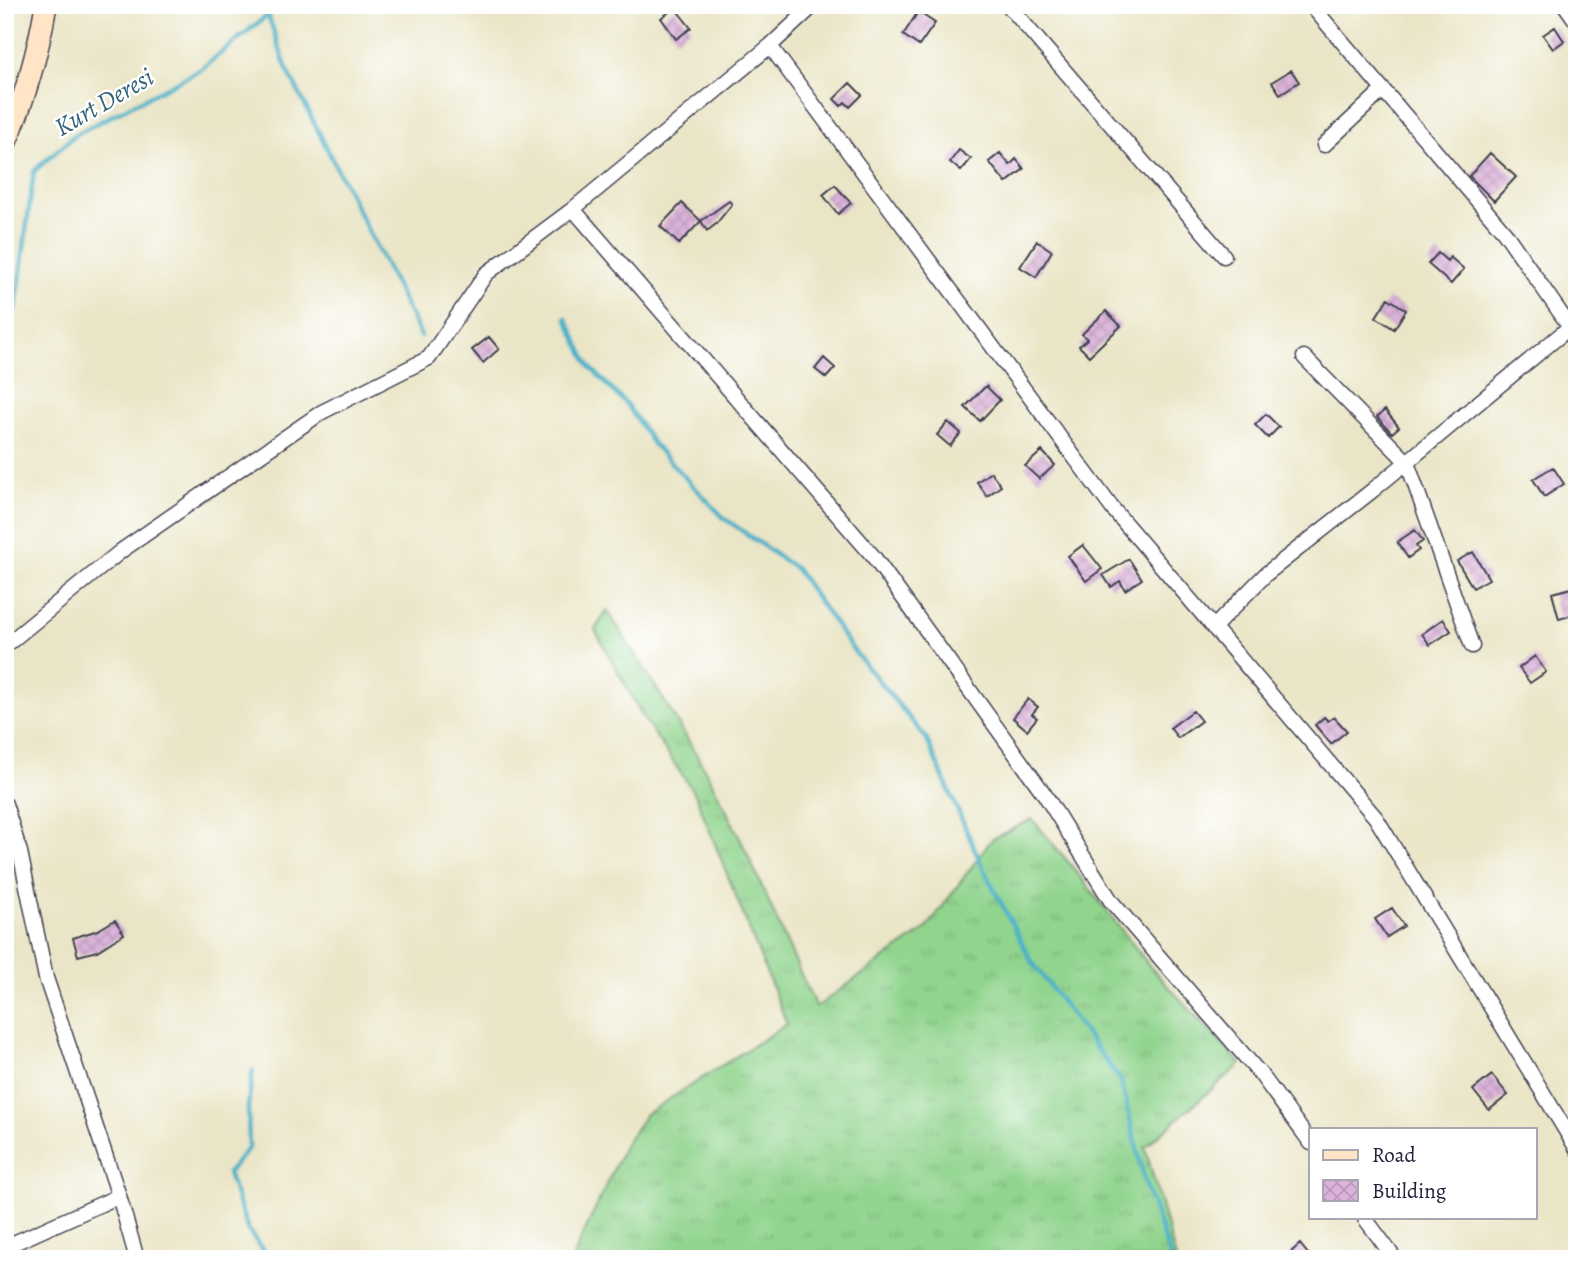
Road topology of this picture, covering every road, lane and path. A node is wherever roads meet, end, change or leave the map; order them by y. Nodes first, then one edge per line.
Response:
1 (47, 5) edge
2 (814, 5) edge
3 (1008, 5) edge
4 (1311, 5) edge
5 (1565, 5) edge
6 (1577, 22) edge
7 (770, 46) junction
8 (1383, 90) junction
9 (5, 144) edge
10 (1324, 145) dead end
11 (573, 209) junction
12 (1224, 256) dead end
13 (1570, 327) junction
14 (1577, 342) edge
15 (1304, 357) dead end
16 (1407, 462) junction
17 (1214, 627) junction
18 (5, 646) edge
19 (1472, 646) dead end
20 (5, 804) edge
21 (1309, 1140) edge
22 (1577, 1149) edge
23 (119, 1196) junction
24 (1365, 1218) edge
25 (5, 1247) edge
26 (137, 1259) edge
27 (1395, 1259) edge

1 - 9 street
2 - 7 street
3 - 12 street
4 - 8 street
5 - 6 street
7 - 11 street
7 - 17 street
8 - 10 street
8 - 13 street
11 - 18 street
11 - 21 street
13 - 14 street
13 - 16 street
15 - 16 street
16 - 17 street
16 - 19 street
17 - 22 street
20 - 23 street
23 - 25 street
23 - 26 street
24 - 27 street

